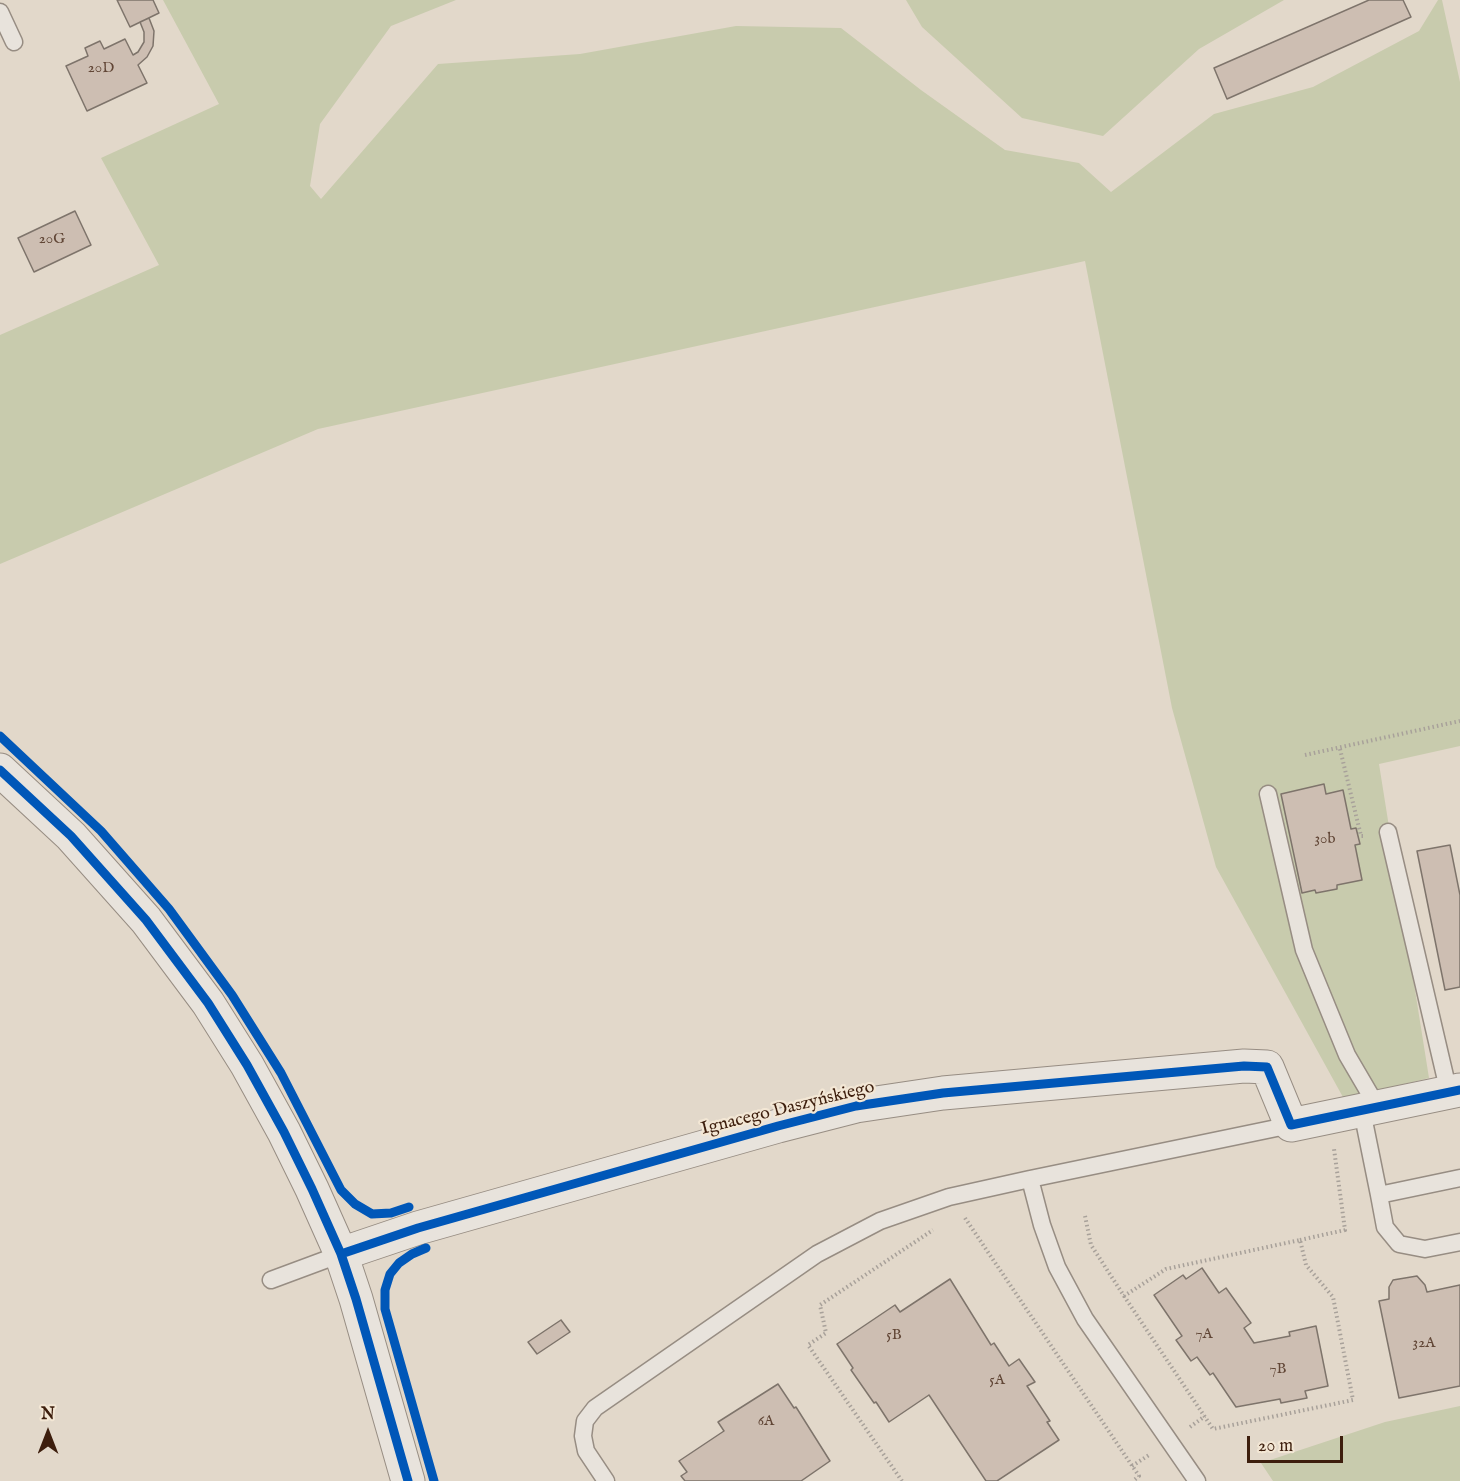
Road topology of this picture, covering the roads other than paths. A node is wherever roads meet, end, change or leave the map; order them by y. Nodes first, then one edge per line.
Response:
1 (0, 12) edge
2 (14, 42) dead end
3 (0, 770) edge
4 (1268, 794) dead end
5 (1388, 832) road end
6 (1455, 1092) edge
7 (1370, 1109) junction
8 (1291, 1125) junction
9 (1460, 1178) edge
10 (1030, 1179) junction
11 (1379, 1195) junction
12 (1460, 1242) edge
13 (340, 1254) junction
14 (271, 1280) dead end
15 (408, 1481) edge
16 (606, 1481) edge
17 (1197, 1481) edge

1 - 2 lane
3 - 13 street
4 - 7 lane
5 - 6 lane
6 - 7 street
7 - 8 street
7 - 11 lane
8 - 10 lane
8 - 13 street, Ignacego Daszyńskiego
9 - 11 lane
10 - 16 lane
10 - 17 lane
11 - 12 lane
13 - 14 lane
13 - 15 street

